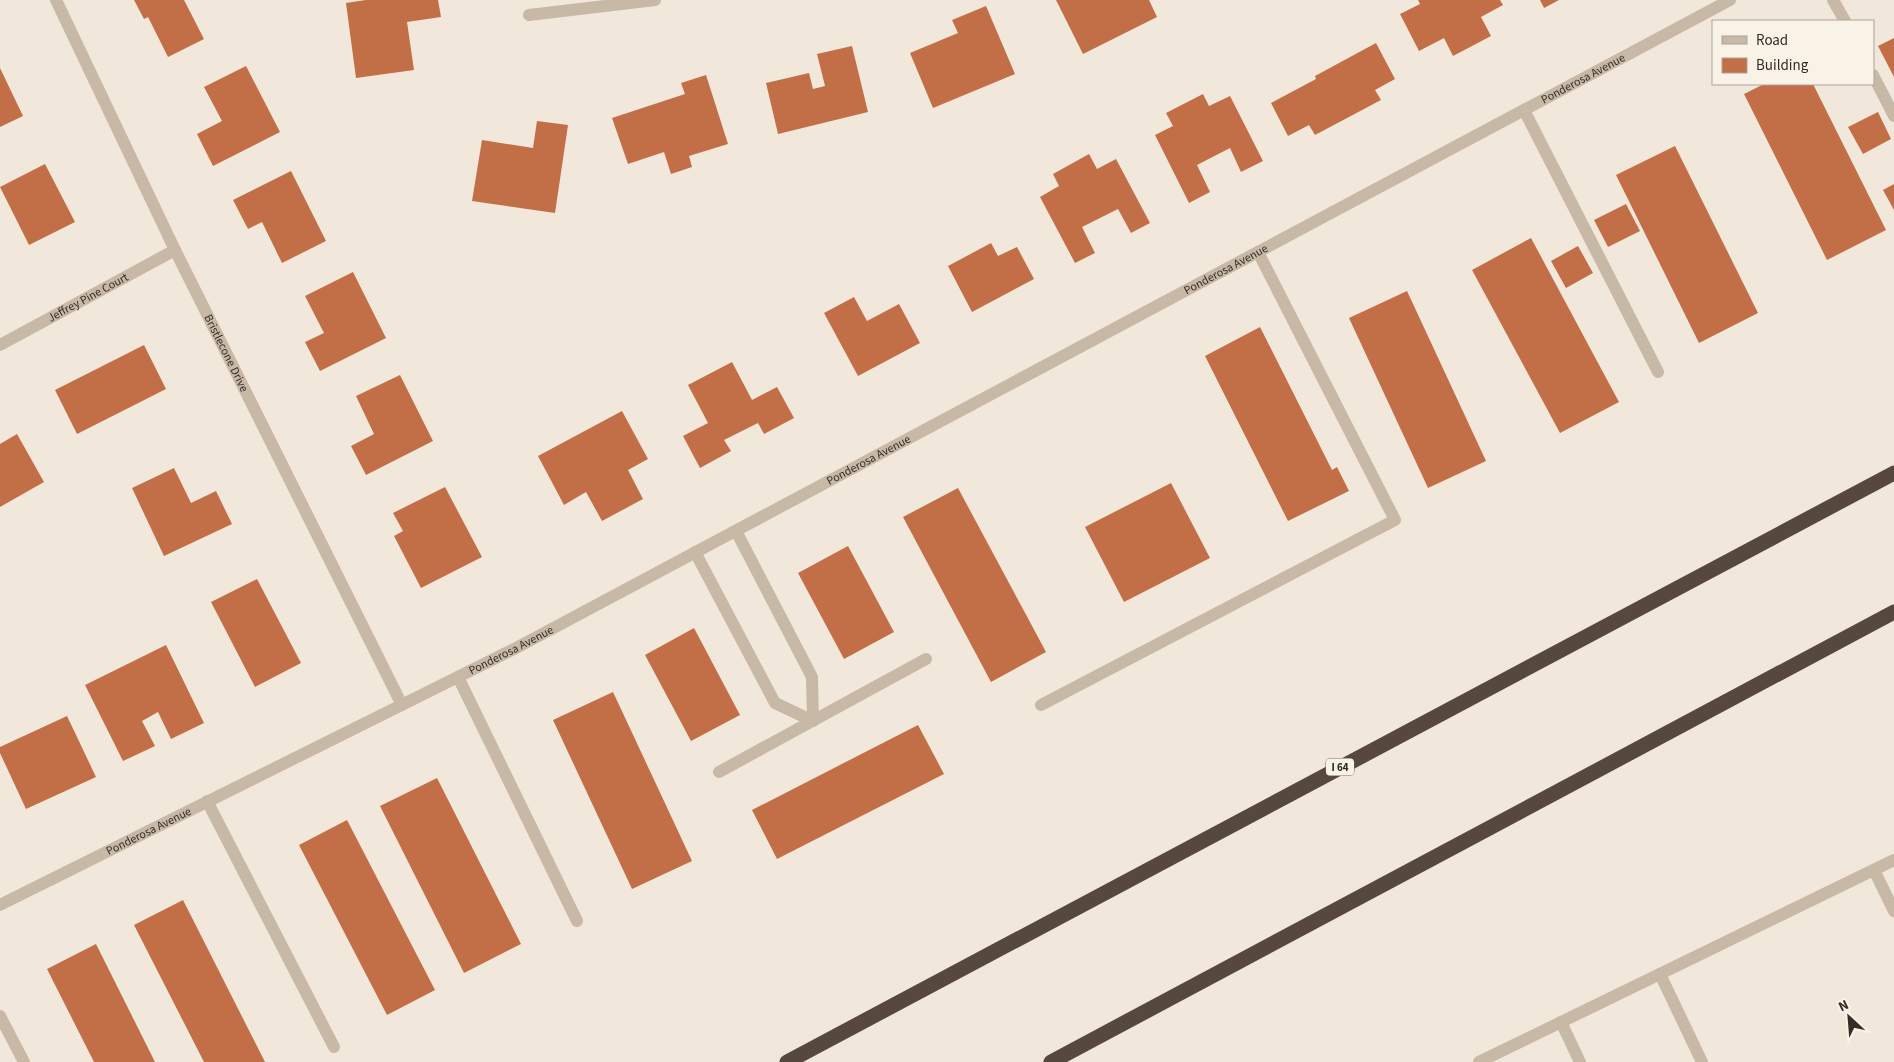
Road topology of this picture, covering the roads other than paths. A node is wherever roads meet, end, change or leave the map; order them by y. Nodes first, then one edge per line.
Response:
1 (56, 0) edge
2 (655, 0) edge
3 (1730, 0) edge
4 (1834, 0) edge
5 (530, 15) dead end
6 (1844, 20) edge
7 (1874, 77) edge
8 (1524, 110) junction
9 (1894, 116) edge
10 (175, 250) junction
11 (1258, 252) junction
12 (0, 345) edge
13 (1658, 372) dead end
14 (1894, 473) edge
15 (736, 531) junction
16 (695, 552) junction
17 (1894, 612) edge
18 (926, 659) dead end
19 (458, 676) junction
20 (402, 705) junction
21 (1041, 705) dead end
22 (813, 721) junction
23 (719, 772) dead end
24 (207, 801) junction
25 (1894, 860) edge
26 (1874, 870) junction
27 (0, 905) edge
28 (1894, 911) edge
29 (577, 921) dead end
30 (1660, 974) junction
31 (0, 1016) edge
32 (1561, 1022) junction
33 (334, 1047) dead end
34 (24, 1062) edge
35 (787, 1062) edge
36 (1051, 1062) edge
37 (1479, 1062) edge
38 (1580, 1062) edge
39 (1702, 1062) edge

1 - 10 street, Bristlecone Drive
2 - 5 street
3 - 8 street, Ponderosa Avenue
4 - 6 street
7 - 9 street
8 - 11 street, Ponderosa Avenue
8 - 13 street
10 - 12 street, Jeffrey Pine Court
10 - 20 street, Bristlecone Drive
11 - 15 street, Ponderosa Avenue
11 - 21 street
14 - 35 highway, I 64
15 - 16 street, Ponderosa Avenue
15 - 22 street
16 - 19 street, Ponderosa Avenue
16 - 22 street
17 - 36 highway
18 - 22 street
19 - 20 street, Ponderosa Avenue
19 - 29 street
20 - 24 street, Ponderosa Avenue
22 - 23 street
24 - 27 street, Ponderosa Avenue
24 - 33 street
25 - 26 street
26 - 28 street
26 - 30 street
30 - 32 street
30 - 39 street
31 - 34 street
32 - 37 street
32 - 38 street

